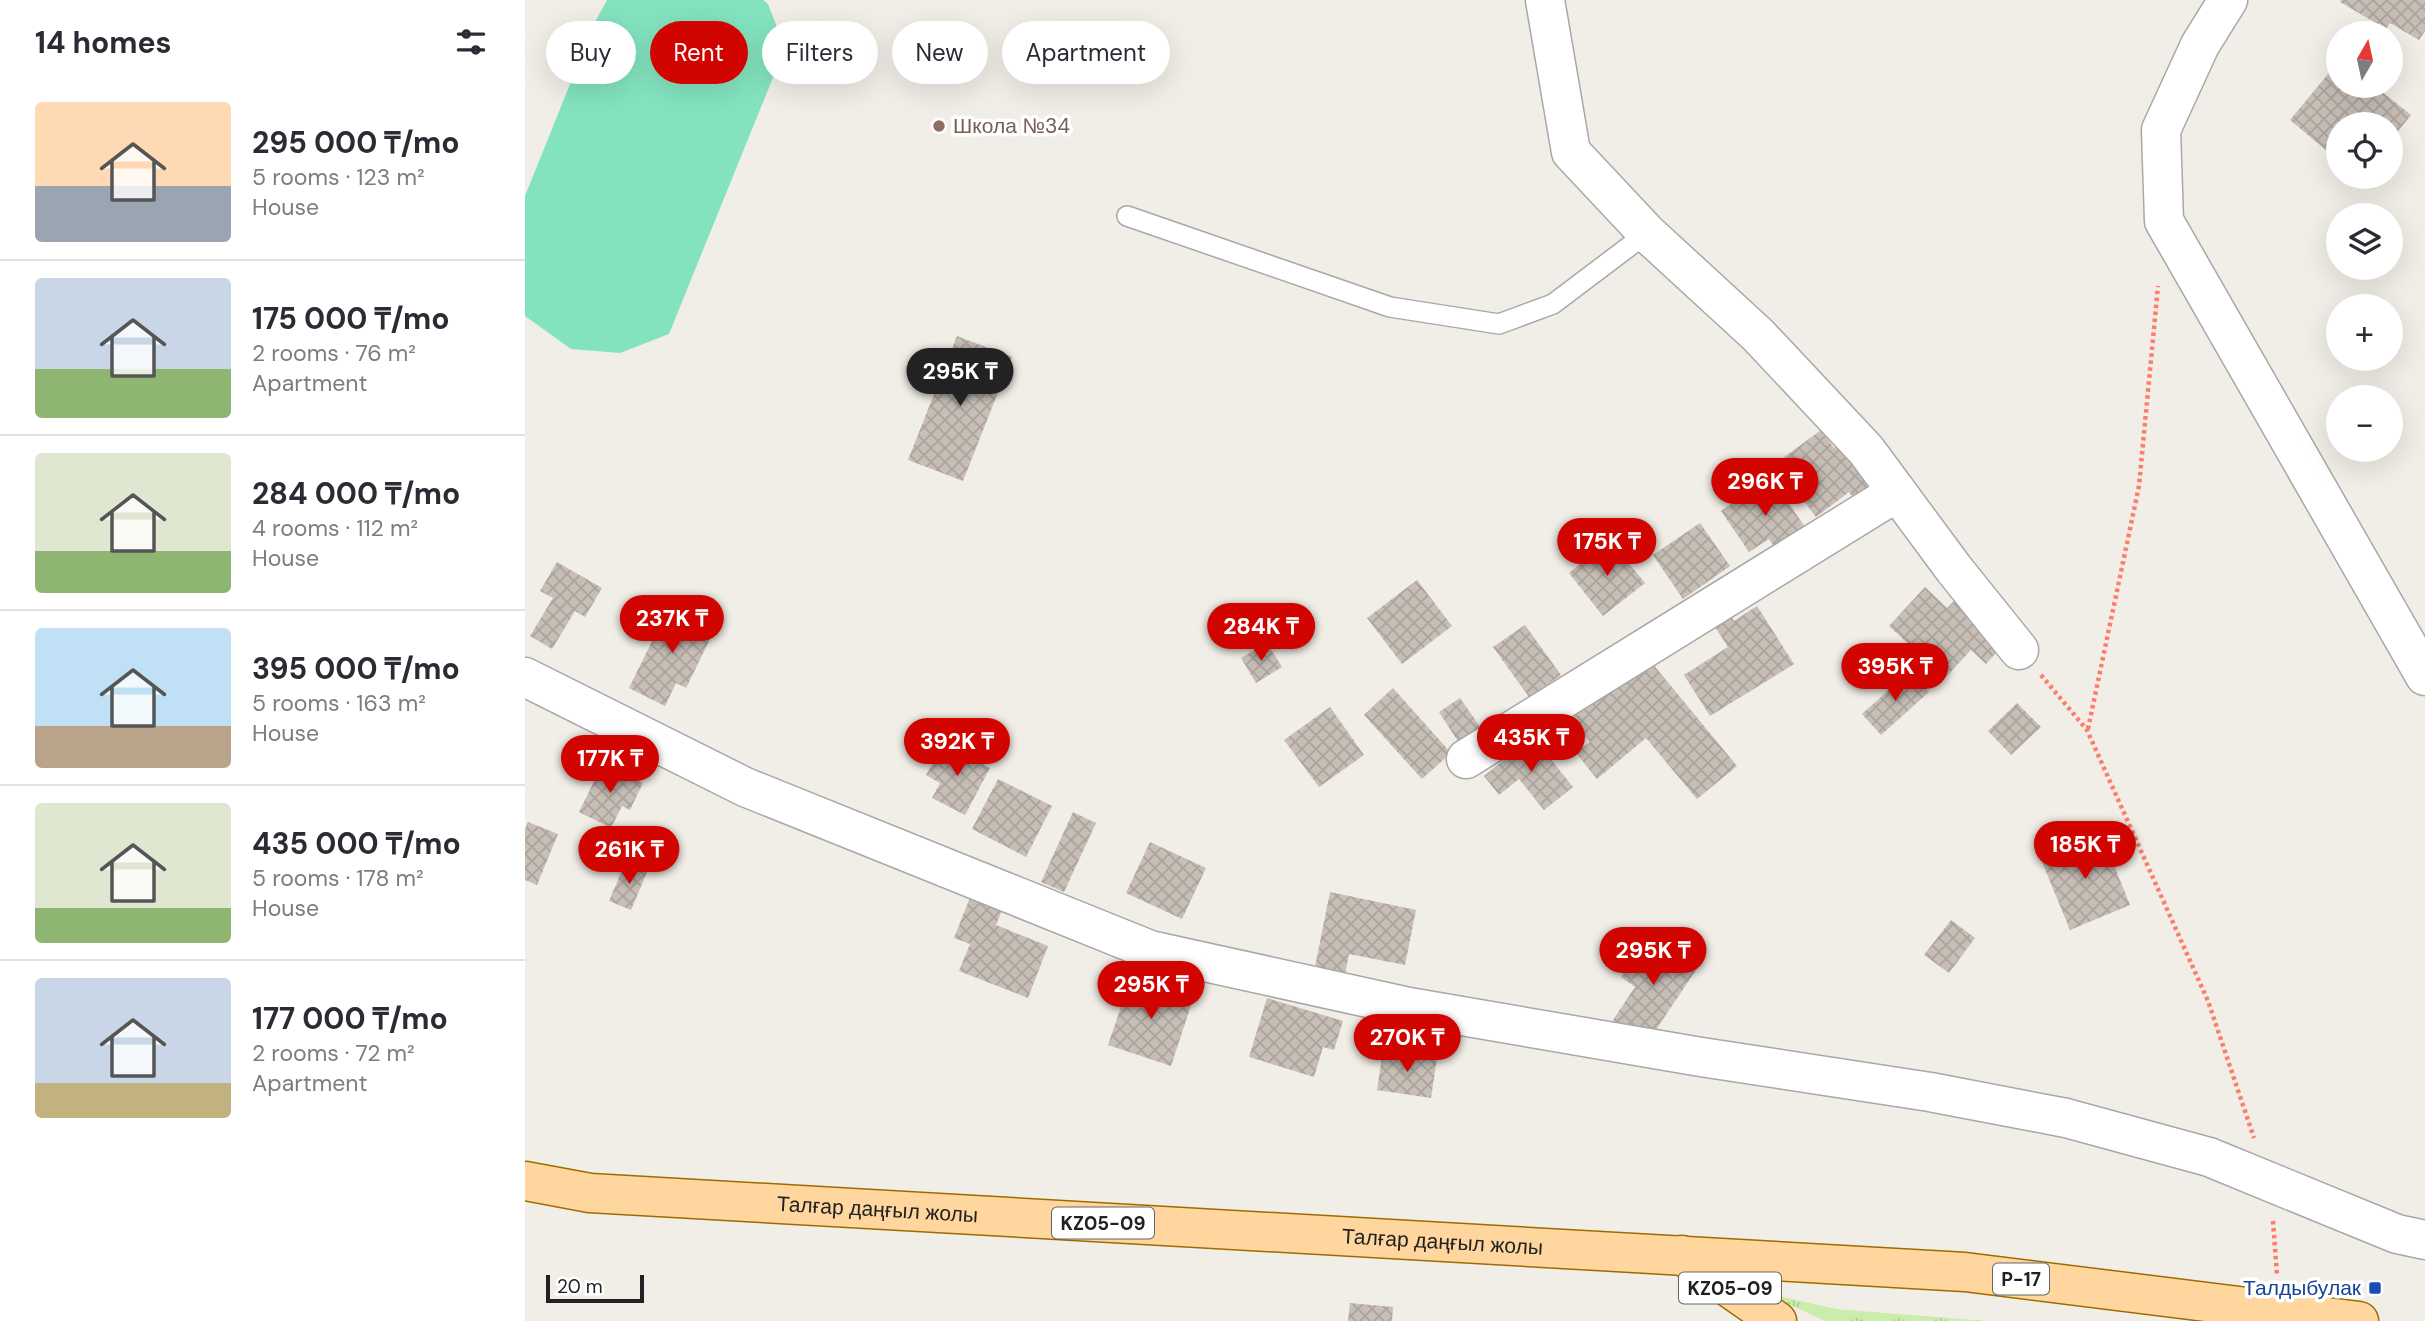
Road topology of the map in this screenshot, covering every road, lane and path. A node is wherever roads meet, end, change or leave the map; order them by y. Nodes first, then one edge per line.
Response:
1 (1545, 0) edge
2 (2228, 0) edge
3 (1127, 216) dead end
4 (1647, 233) junction
5 (2159, 274) dead end
6 (1897, 492) junction
7 (2019, 650) joint
8 (2425, 676) edge
9 (525, 677) edge
10 (2087, 730) junction
11 (1466, 759) dead end
12 (525, 1181) edge
13 (2269, 1182) junction
14 (2425, 1240) edge
15 (1682, 1255) junction
16 (2201, 1302) junction
17 (2270, 1314) edge
18 (1777, 1321) edge
19 (2154, 1321) edge
20 (2359, 1321) edge

1 - 4 street
2 - 8 street
3 - 4 lane
4 - 6 street
5 - 10 path
6 - 7 street
6 - 11 street
7 - 10 path
9 - 13 street
10 - 13 path
12 - 15 main road, Талғар даңғыл жолы / KZ05-09
13 - 14 street
13 - 17 path
15 - 16 main road, Талғар даңғыл жолы / P-17
15 - 18 main road, KZ05-09
16 - 17 main road, Талғар даңғыл жолы / P-17
16 - 19 main road
17 - 20 main road, Талғар даңғыл жолы / P-17

